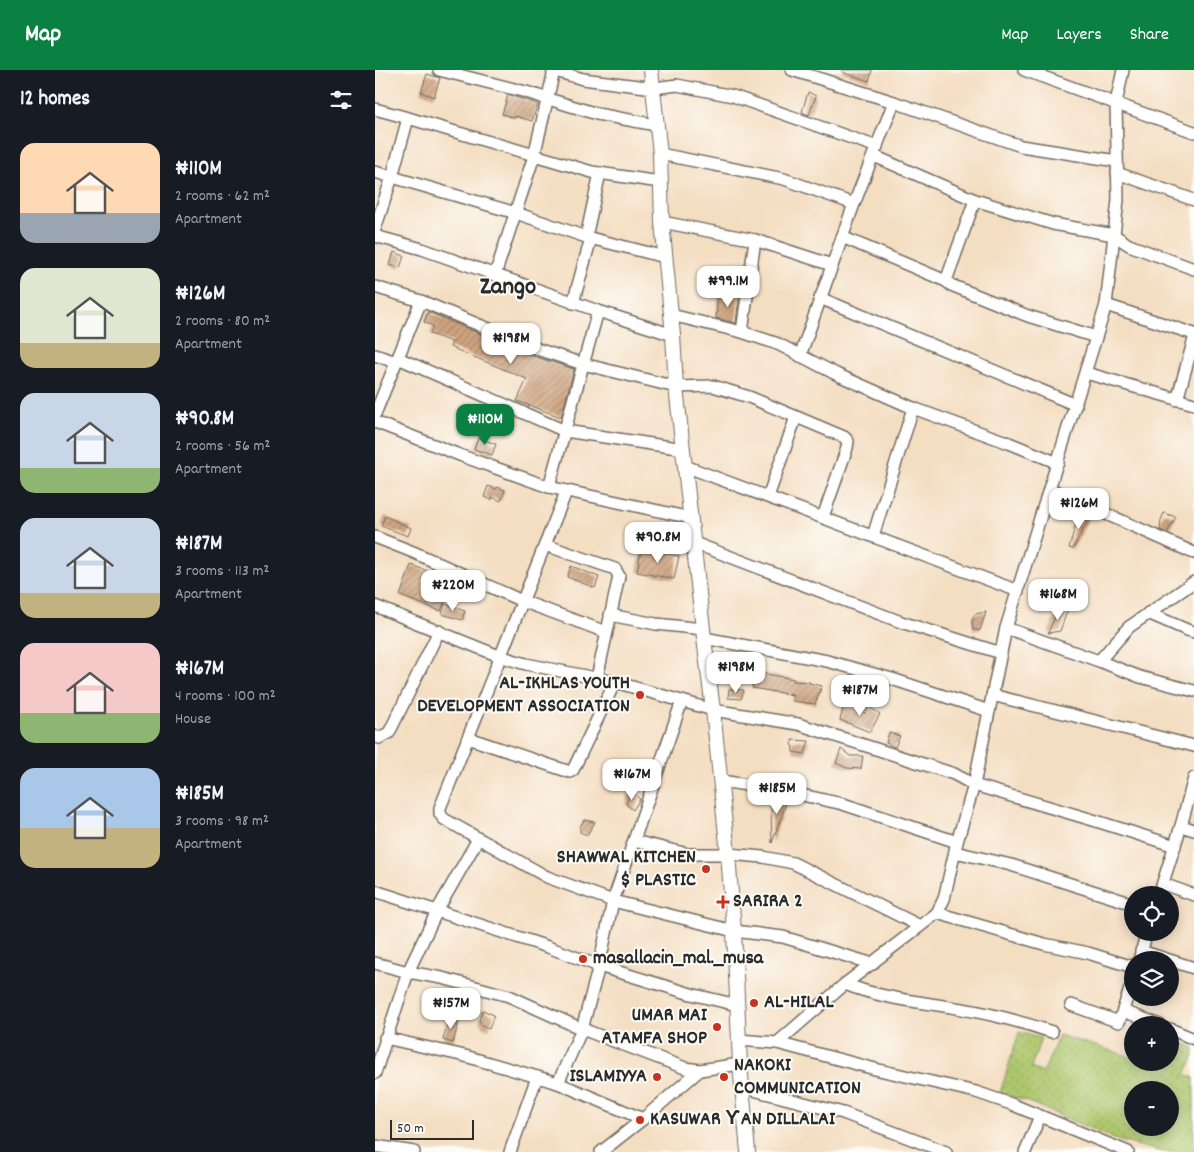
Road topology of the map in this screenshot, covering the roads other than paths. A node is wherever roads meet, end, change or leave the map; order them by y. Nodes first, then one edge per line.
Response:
1 (439, 70) edge
2 (553, 70) edge
3 (651, 70) edge
4 (792, 70) edge
5 (1024, 70) edge
6 (1123, 70) edge
7 (654, 88) junction
8 (546, 99) junction
9 (895, 102) junction
10 (1116, 103) junction
11 (375, 109) edge
12 (408, 118) junction
13 (656, 124) junction
14 (1194, 132) edge
15 (875, 152) junction
16 (660, 154) junction
17 (534, 156) junction
18 (1117, 161) junction
19 (375, 172) edge
20 (1117, 173) junction
21 (600, 174) junction
22 (392, 177) junction
23 (660, 182) junction
24 (975, 200) junction
25 (1194, 200) edge
26 (854, 204) junction
27 (516, 214) junction
28 (662, 222) junction
29 (375, 229) edge
30 (1114, 235) junction
31 (375, 236) edge
32 (842, 237) junction
33 (588, 238) junction
34 (755, 240) junction
35 (665, 257) junction
36 (832, 265) junction
37 (1194, 268) edge
38 (495, 275) junction
39 (946, 281) junction
40 (375, 287) edge
41 (820, 298) junction
42 (421, 301) junction
43 (573, 302) junction
44 (1106, 304) junction
45 (598, 311) junction
46 (671, 315) junction
47 (742, 332) junction
48 (1194, 334) edge
49 (673, 335) junction
50 (1096, 337) junction
51 (1194, 339) edge
52 (375, 355) edge
53 (800, 356) junction
54 (397, 360) junction
55 (583, 364) junction
56 (1086, 373) junction
57 (677, 387) junction
58 (1177, 400) junction
59 (1076, 404) junction
60 (1194, 404) edge
61 (913, 408) junction
62 (375, 414) edge
63 (797, 417) junction
64 (375, 422) edge
65 (565, 431) junction
66 (683, 450) junction
67 (1058, 463) junction
68 (685, 466) junction
69 (549, 487) junction
70 (1050, 489) junction
71 (566, 492) junction
72 (768, 497) junction
73 (823, 517) junction
74 (691, 518) junction
75 (873, 536) junction
76 (375, 537) edge
77 (694, 543) junction
78 (545, 545) junction
79 (1194, 553) edge
80 (1194, 582) edge
81 (1018, 591) junction
82 (522, 601) junction
83 (377, 611) edge
84 (1148, 614) junction
85 (610, 615) junction
86 (1007, 628) junction
87 (439, 630) junction
88 (606, 632) junction
89 (1194, 632) edge
90 (703, 634) junction
91 (1001, 653) junction
92 (499, 656) junction
93 (1099, 660) junction
94 (597, 678) junction
95 (615, 682) junction
96 (1194, 691) edge
97 (992, 695) junction
98 (682, 701) junction
99 (713, 710) junction
100 (989, 711) junction
101 (375, 736) edge
102 (468, 738) junction
103 (1194, 746) edge
104 (1194, 778) edge
105 (721, 782) junction
106 (974, 785) junction
107 (1181, 826) junction
108 (1194, 830) edge
109 (478, 839) junction
110 (634, 841) junction
111 (1175, 846) junction
112 (956, 847) junction
113 (728, 854) junction
114 (1162, 886) edge
115 (375, 891) edge
116 (1179, 892) edge
117 (1194, 895) edge
118 (613, 901) junction
119 (1124, 901) edge
120 (437, 911) junction
121 (937, 913) junction
122 (920, 926) junction
123 (734, 931) junction
124 (375, 963) edge
125 (873, 964) junction
126 (1124, 964) edge
127 (1179, 964) edge
128 (599, 966) junction
129 (1194, 968) edge
130 (408, 972) junction
131 (845, 984) junction
132 (737, 1005) junction
133 (1071, 1005) dead end
134 (1125, 1006) edge
135 (1123, 1011) junction
136 (1136, 1016) edge
137 (582, 1029) junction
138 (1052, 1032) dead end
139 (1179, 1033) edge
140 (385, 1038) junction
141 (1194, 1039) edge
142 (739, 1040) junction
143 (777, 1044) junction
144 (741, 1064) junction
145 (700, 1070) junction
146 (375, 1073) edge
147 (537, 1077) junction
148 (559, 1083) junction
149 (742, 1086) junction
150 (1039, 1116) junction
151 (643, 1118) junction
152 (375, 1146) edge
153 (414, 1152) edge
154 (510, 1152) edge
155 (601, 1152) edge
156 (748, 1152) edge
157 (946, 1152) edge
158 (1025, 1152) edge
159 (1128, 1152) edge

1 - 8 street
2 - 7 street
2 - 8 street
3 - 7 street
4 - 9 street
5 - 10 street
6 - 10 street
7 - 13 street
7 - 15 street
8 - 13 street
8 - 17 street
9 - 15 street
9 - 18 street
10 - 14 street
10 - 18 street
11 - 12 street
12 - 17 street
12 - 22 street
13 - 16 street
15 - 24 street
15 - 26 street
16 - 23 street
16 - 26 street
17 - 21 street
17 - 27 street
18 - 20 street
19 - 22 street
20 - 25 street
20 - 30 street
21 - 23 street
21 - 33 street
22 - 27 street
22 - 29 street
23 - 28 street
24 - 30 street
24 - 39 street
26 - 32 street
27 - 33 street
27 - 38 street
28 - 34 street
28 - 35 street
30 - 37 street
30 - 44 street
31 - 38 street
32 - 36 street
32 - 39 street
33 - 35 street
33 - 43 street
34 - 36 street
34 - 47 street
35 - 46 street
36 - 41 street
38 - 43 street
39 - 50 street
40 - 42 street
41 - 53 street
41 - 59 street
42 - 54 street
42 - 55 street
43 - 45 street
44 - 48 street
44 - 50 street
45 - 49 street
45 - 55 street
46 - 47 street
46 - 49 street
47 - 53 street
49 - 57 street
50 - 56 street
51 - 58 street
52 - 54 street
53 - 61 street
54 - 62 street
54 - 65 street
55 - 57 street
55 - 65 street
56 - 58 street
56 - 59 street
57 - 63 street
57 - 66 street
58 - 60 street
59 - 67 street
61 - 67 street
61 - 75 street
63 - 72 street
63 - 73 street
64 - 69 street
65 - 66 street
65 - 69 street
66 - 68 street
67 - 70 street
68 - 72 street
68 - 74 street
69 - 71 street
70 - 79 street
70 - 81 street
71 - 74 street
71 - 78 street
72 - 73 street
73 - 75 street
74 - 77 street
75 - 81 street
76 - 82 street
77 - 90 street
77 - 91 street
78 - 82 street
78 - 85 street
80 - 84 street
81 - 86 street
82 - 88 street
82 - 92 street
83 - 87 street
84 - 89 street
84 - 93 street
85 - 88 street
85 - 90 street
86 - 91 street
86 - 93 street
87 - 92 street
87 - 101 street
88 - 94 street
90 - 99 street
90 - 100 street
91 - 97 street
92 - 94 street
92 - 102 street
93 - 96 street
94 - 95 street
95 - 98 street
95 - 102 street
97 - 100 street
97 - 103 street
98 - 99 street
98 - 110 street
99 - 105 street
99 - 106 street
100 - 106 street
102 - 109 street
104 - 107 street
105 - 112 street
105 - 113 street
106 - 111 street
106 - 112 street
107 - 108 street
107 - 111 street
109 - 118 street
109 - 120 street
110 - 113 street
110 - 118 street
111 - 114 street
112 - 119 street
112 - 121 street
113 - 122 street
113 - 123 street
115 - 120 street
116 - 117 street
118 - 123 street
118 - 128 street
120 - 128 street
120 - 130 street
121 - 122 street
121 - 126 street
122 - 125 street
123 - 125 street
123 - 132 street
124 - 130 street
125 - 131 street
127 - 129 street
128 - 132 street
128 - 137 street
130 - 137 street
130 - 140 street
131 - 138 street
131 - 143 street
132 - 142 street
133 - 135 street
134 - 135 street
135 - 136 street
137 - 145 street
137 - 148 street
139 - 141 street
140 - 146 street
140 - 147 street
142 - 143 street
142 - 144 street
143 - 150 street
144 - 145 street
144 - 149 street
145 - 151 street
147 - 148 street
147 - 154 street
148 - 151 street
149 - 156 street
149 - 157 street
150 - 158 street
150 - 159 street
151 - 155 street
152 - 153 street

